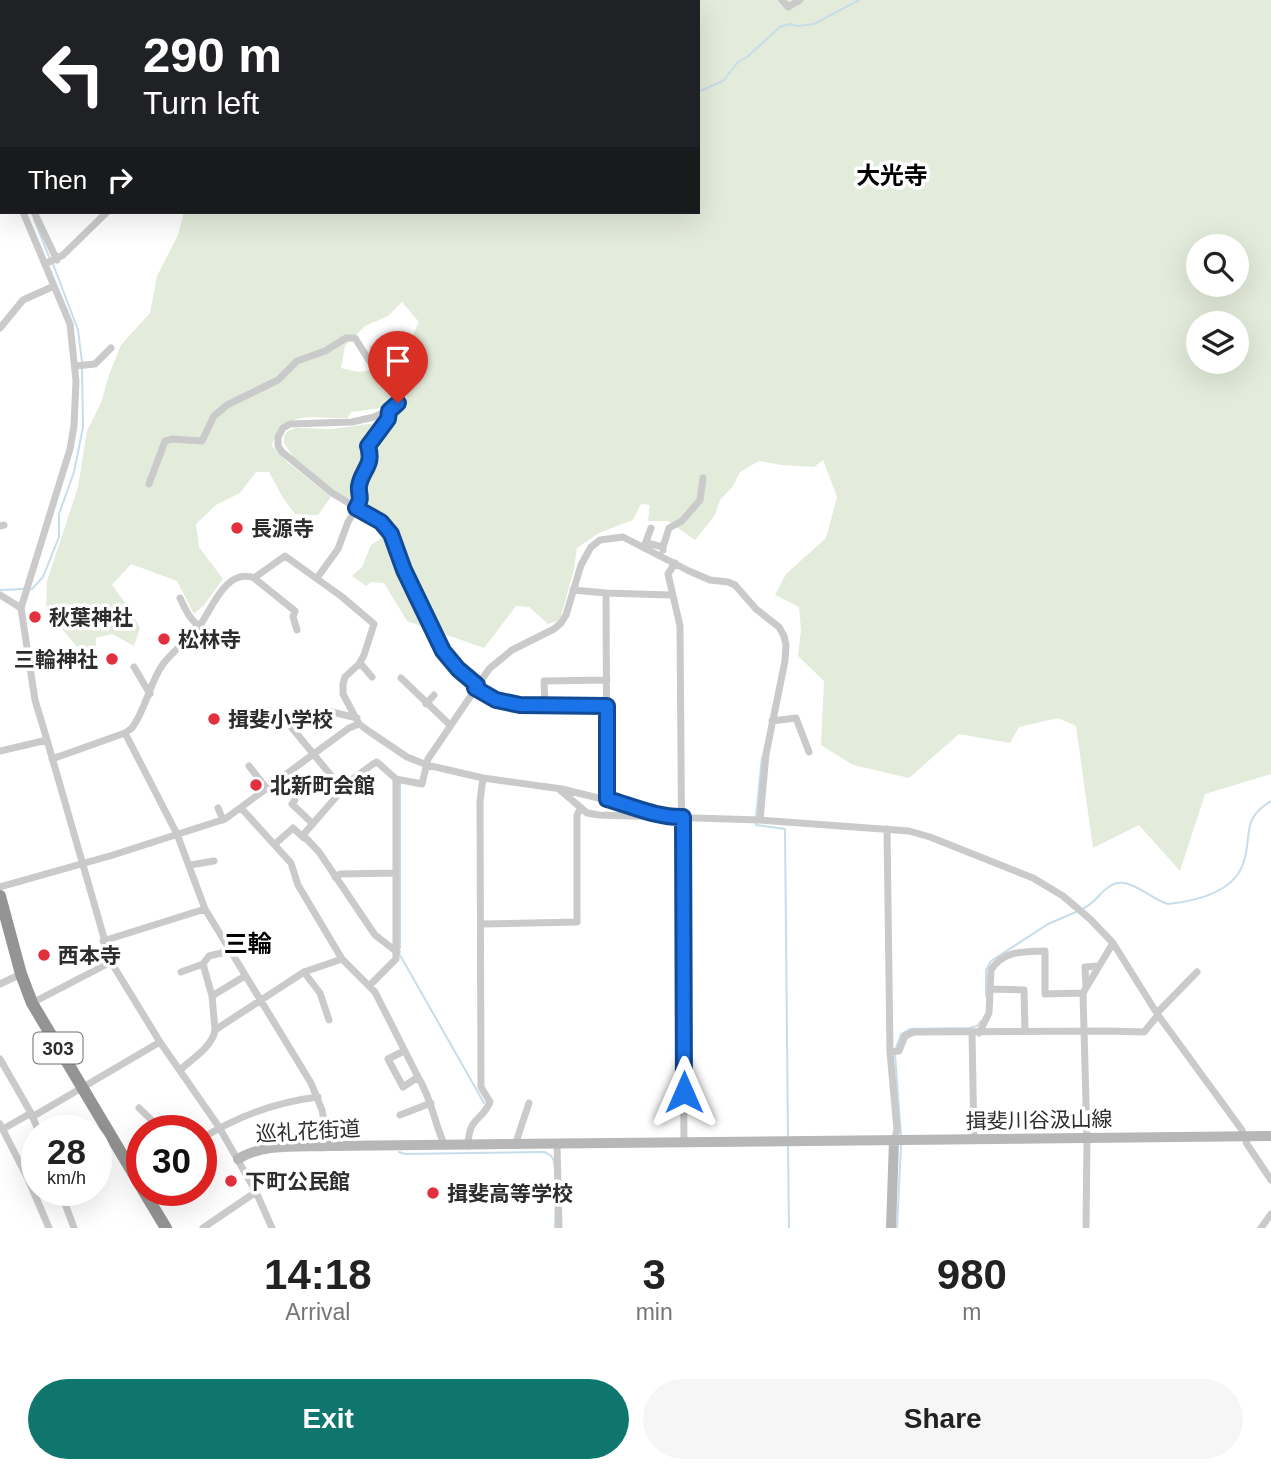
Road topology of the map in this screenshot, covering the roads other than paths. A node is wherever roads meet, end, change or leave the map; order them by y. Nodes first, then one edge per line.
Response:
1 (782, 0) edge
2 (800, 0) edge
3 (24, 214) edge
4 (35, 214) edge
5 (105, 214) edge
6 (57, 260) junction
7 (46, 264) junction
8 (54, 286) junction
9 (0, 328) edge
10 (111, 348) dead end
11 (75, 366) junction
12 (389, 411) junction
13 (703, 478) dead end
14 (149, 484) dead end
15 (356, 508) junction
16 (651, 528) dead end
17 (645, 545) junction
18 (662, 551) junction
19 (675, 563) junction
20 (254, 578) junction
21 (317, 578) junction
22 (573, 590) junction
23 (606, 593) junction
24 (1, 595) edge
25 (671, 595) junction
26 (180, 598) dead end
27 (21, 608) junction
28 (199, 627) junction
29 (297, 630) dead end
30 (217, 645) dead end
31 (360, 663) junction
32 (134, 667) dead end
33 (372, 677) dead end
34 (401, 678) dead end
35 (607, 680) junction
36 (476, 686) junction
37 (150, 694) junction
38 (434, 695) dead end
39 (426, 704) junction
40 (545, 706) junction
41 (607, 706) junction
42 (358, 721) junction
43 (772, 721) junction
44 (450, 725) junction
45 (125, 733) junction
46 (47, 740) junction
47 (0, 751) edge
48 (809, 752) dead end
49 (314, 755) junction
50 (52, 759) junction
51 (426, 765) junction
52 (249, 766) dead end
53 (483, 778) junction
54 (396, 779) junction
55 (267, 789) junction
56 (559, 789) junction
57 (343, 790) junction
58 (607, 799) junction
59 (295, 800) dead end
60 (218, 808) dead end
61 (242, 808) junction
62 (580, 809) dead end
63 (662, 817) junction
64 (683, 817) junction
65 (223, 820) junction
66 (760, 820) junction
67 (313, 824) junction
68 (887, 829) junction
69 (177, 834) junction
70 (304, 838) junction
71 (275, 844) junction
72 (214, 861) dead end
73 (82, 863) junction
74 (190, 864) junction
75 (396, 873) junction
76 (335, 877) junction
77 (0, 887) edge
78 (0, 895) edge
79 (205, 909) junction
80 (481, 925) junction
81 (103, 941) junction
82 (1113, 943) junction
83 (230, 951) junction
84 (397, 952) junction
85 (342, 959) junction
86 (111, 962) junction
87 (203, 964) junction
88 (181, 972) dead end
89 (304, 972) junction
90 (1197, 972) dead end
91 (22, 974) junction
92 (245, 976) junction
93 (0, 984) edge
94 (369, 986) junction
95 (990, 989) junction
96 (1084, 990) junction
97 (212, 996) junction
98 (259, 1000) junction
99 (32, 1003) junction
100 (1158, 1014) junction
101 (329, 1020) dead end
102 (215, 1030) junction
103 (1025, 1031) junction
104 (1084, 1031) junction
105 (975, 1033) junction
106 (160, 1042) junction
107 (404, 1051) junction
108 (890, 1052) junction
109 (0, 1059) edge
110 (180, 1070) junction
111 (418, 1077) junction
112 (82, 1088) junction
113 (318, 1097) junction
114 (431, 1103) junction
115 (529, 1103) dead end
116 (139, 1108) dead end
117 (32, 1115) joint
118 (146, 1115) edge
119 (400, 1115) dead end
120 (21, 1119) edge
121 (1, 1127) edge
122 (219, 1127) junction
123 (1271, 1136) edge
124 (1245, 1137) junction
125 (1087, 1139) junction
126 (974, 1140) junction
127 (894, 1141) junction
128 (684, 1143) junction
129 (557, 1144) junction
130 (515, 1145) junction
131 (329, 1146) junction
132 (446, 1146) junction
133 (468, 1146) junction
134 (238, 1159) junction
135 (126, 1161) edge
136 (1271, 1180) edge
137 (256, 1192) junction
138 (65, 1206) edge
139 (153, 1206) edge
140 (1271, 1214) edge
141 (72, 1227) edge
142 (49, 1228) edge
143 (166, 1228) edge
144 (203, 1228) edge
145 (272, 1228) edge
146 (559, 1228) edge
147 (891, 1228) edge
148 (1086, 1228) edge
149 (1261, 1228) edge

1 - 2 street
3 - 7 street
4 - 6 street
5 - 6 street
6 - 7 street
7 - 8 street
8 - 9 street
8 - 11 street
10 - 11 street
11 - 27 street
12 - 14 street
12 - 15 street
12 - 15 street
13 - 18 street
15 - 21 street
15 - 36 street
16 - 17 street
17 - 18 street
17 - 22 street
18 - 19 street
19 - 25 street
19 - 43 street
20 - 21 street
20 - 28 street
20 - 29 street
21 - 31 street
22 - 23 street
22 - 36 street
23 - 25 street
23 - 35 street
24 - 27 street
25 - 64 street
26 - 28 street
27 - 46 street, 巡礼花街道
28 - 30 street
28 - 37 street
31 - 33 street
31 - 42 street
32 - 37 street
34 - 39 street
35 - 40 street
35 - 41 street
36 - 40 street
36 - 44 street
37 - 45 street
38 - 39 street
39 - 44 street
40 - 41 street
41 - 58 street
42 - 49 street
42 - 49 street
42 - 51 street
43 - 48 street
43 - 66 street
44 - 51 street
45 - 50 street
45 - 69 street
46 - 47 street
46 - 50 street, 巡礼花街道
49 - 55 street
49 - 57 street
50 - 73 street, 巡礼花街道
51 - 53 street
51 - 54 street
52 - 55 street
53 - 56 street
53 - 80 street
54 - 57 street
54 - 75 street
55 - 61 street
56 - 58 street
56 - 63 street
57 - 67 street
58 - 63 street
59 - 67 street
60 - 65 street
61 - 65 street
61 - 71 street
62 - 80 street
63 - 64 street
64 - 66 street
64 - 128 street
65 - 69 street
66 - 68 street
67 - 70 street
68 - 82 street
68 - 108 street
69 - 73 street
69 - 74 street
70 - 71 street
70 - 76 street
71 - 85 street
72 - 74 street
73 - 77 street
73 - 81 street, 巡礼花街道
74 - 79 street
75 - 76 street
75 - 84 street
76 - 84 street
78 - 91 highway, 303
79 - 81 street
79 - 83 street
80 - 133 street
81 - 86 street, 巡礼花街道
82 - 96 street
82 - 100 street
83 - 87 street
83 - 92 street
84 - 94 street
85 - 89 street
85 - 94 street
86 - 99 street
86 - 106 street, 巡礼花街道
87 - 88 street
87 - 97 street
89 - 98 street
89 - 101 street
90 - 100 street
91 - 93 street
91 - 99 highway, 303
92 - 97 street
92 - 98 street
94 - 107 street
95 - 96 street
95 - 103 street
95 - 105 street
96 - 104 street
97 - 102 street
98 - 102 street
98 - 113 street
99 - 112 highway, 303
100 - 104 street
100 - 124 street
102 - 110 street
103 - 104 street
103 - 105 street
104 - 125 street
105 - 108 street
105 - 126 street
106 - 110 street, 巡礼花街道
106 - 112 street
107 - 111 street
107 - 111 street
108 - 127 street
109 - 117 street
110 - 122 street, 巡礼花街道
111 - 114 street
112 - 117 street
112 - 135 highway, 303
113 - 122 street
113 - 131 street
114 - 119 street
114 - 132 street
115 - 130 street
116 - 118 street
120 - 121 street
121 - 142 street
122 - 134 street, 巡礼花街道
123 - 124 street, 揖斐川谷汲山線
124 - 125 street, 揖斐川谷汲山線
124 - 136 street
125 - 126 street, 揖斐川谷汲山線
125 - 148 street
126 - 127 street, 揖斐川谷汲山線
127 - 128 street, 巡礼花街道
127 - 147 street
128 - 129 street, 巡礼花街道
129 - 130 street, 巡礼花街道
129 - 146 street
130 - 133 street, 巡礼花街道
131 - 132 street, 巡礼花街道
131 - 134 street, 巡礼花街道
132 - 133 street, 巡礼花街道
134 - 137 street
137 - 144 street
137 - 145 street
138 - 141 street
139 - 143 highway, 303
140 - 149 street

